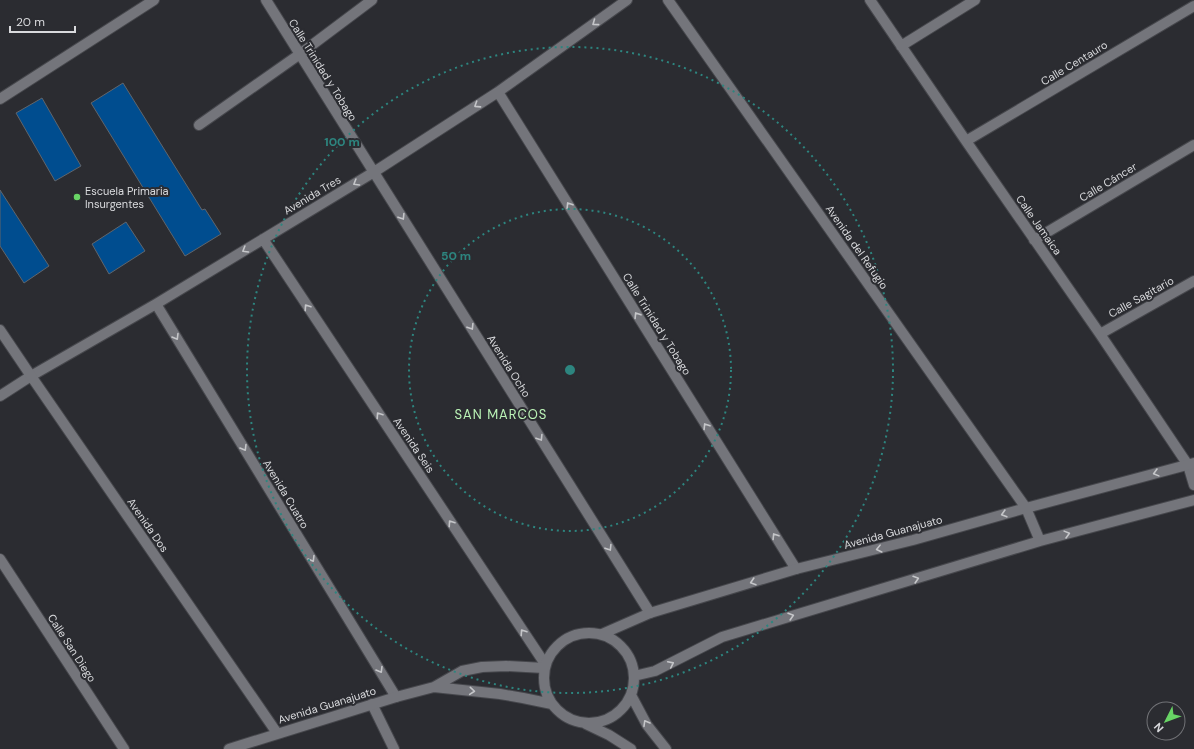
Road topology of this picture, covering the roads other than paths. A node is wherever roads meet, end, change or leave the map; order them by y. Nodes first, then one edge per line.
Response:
1 (154, 0) edge
2 (266, 0) edge
3 (372, 0) edge
4 (627, 0) edge
5 (668, 0) edge
6 (870, 0) edge
7 (975, 0) edge
8 (1194, 6) edge
9 (901, 46) junction
10 (300, 54) junction
11 (498, 92) junction
12 (0, 99) edge
13 (199, 125) dead end
14 (966, 141) junction
15 (1194, 145) edge
16 (374, 172) junction
17 (263, 239) junction
18 (1034, 240) junction
19 (1194, 281) edge
20 (156, 304) junction
21 (0, 330) edge
22 (1100, 334) junction
23 (31, 376) junction
24 (0, 396) edge
25 (1191, 464) edge
26 (1194, 485) edge
27 (1194, 500) edge
28 (1026, 508) junction
29 (1040, 541) junction
30 (0, 559) edge
31 (796, 569) junction
32 (650, 613) junction
33 (602, 634) junction
34 (545, 666) junction
35 (634, 676) junction
36 (434, 687) junction
37 (631, 695) junction
38 (396, 697) junction
39 (372, 704) junction
40 (552, 704) junction
41 (585, 723) junction
42 (277, 733) junction
43 (251, 746) edge
44 (124, 749) edge
45 (229, 749) edge
46 (394, 749) edge
47 (631, 749) edge
48 (666, 749) edge

1 - 12 street
2 - 10 street, Calle Trinidad y Tobago
3 - 10 street
4 -> 11 street, Avenida Tres
5 - 28 street, Avenida del Refugio
6 - 9 street, Calle Jamaica
7 - 9 street
8 - 14 street, Calle Centauro
9 - 14 street, Calle Jamaica
10 - 13 street
10 - 16 street, Calle Trinidad y Tobago
11 -> 16 street, Avenida Tres
31 -> 11 street, Calle Trinidad y Tobago
14 - 18 street, Calle Jamaica
15 - 18 street, Calle Cáncer
16 -> 17 street, Avenida Tres
16 -> 32 street, Avenida Ocho
17 -> 20 street, Avenida Tres
34 -> 17 street, Avenida Seis
18 - 22 street, Calle Jamaica
19 - 22 street, Calle Sagitario
20 - 23 street, Avenida Tres
20 -> 38 street, Avenida Cuatro
21 - 23 street, Avenida Dos
22 - 25 street, Calle Jamaica
23 - 24 street, Avenida Tres
23 - 42 street, Avenida Dos
25 - 26 street, Calle Jamaica
25 -> 28 street, Avenida Guanajuato
29 -> 27 street
28 - 29 street, Avenida del Refugio
28 -> 31 street, Avenida Guanajuato
35 -> 29 street
30 - 44 street, Calle San Diego
31 -> 32 street, Avenida Guanajuato
32 - 33 street, Avenida Guanajuato
33 - 34 street
33 - 35 street
34 - 36 street, Avenida Guanajuato
34 - 40 street
35 - 37 street
36 - 38 street, Avenida Guanajuato
36 -> 40 street, Avenida Guanajuato
37 - 41 street
48 -> 37 street
38 - 39 street, Avenida Guanajuato
39 - 42 street, Avenida Guanajuato
39 - 46 street
40 - 41 street
41 - 47 street
42 - 43 street, Avenida Guanajuato
43 - 45 street, Avenida Guanajuato

